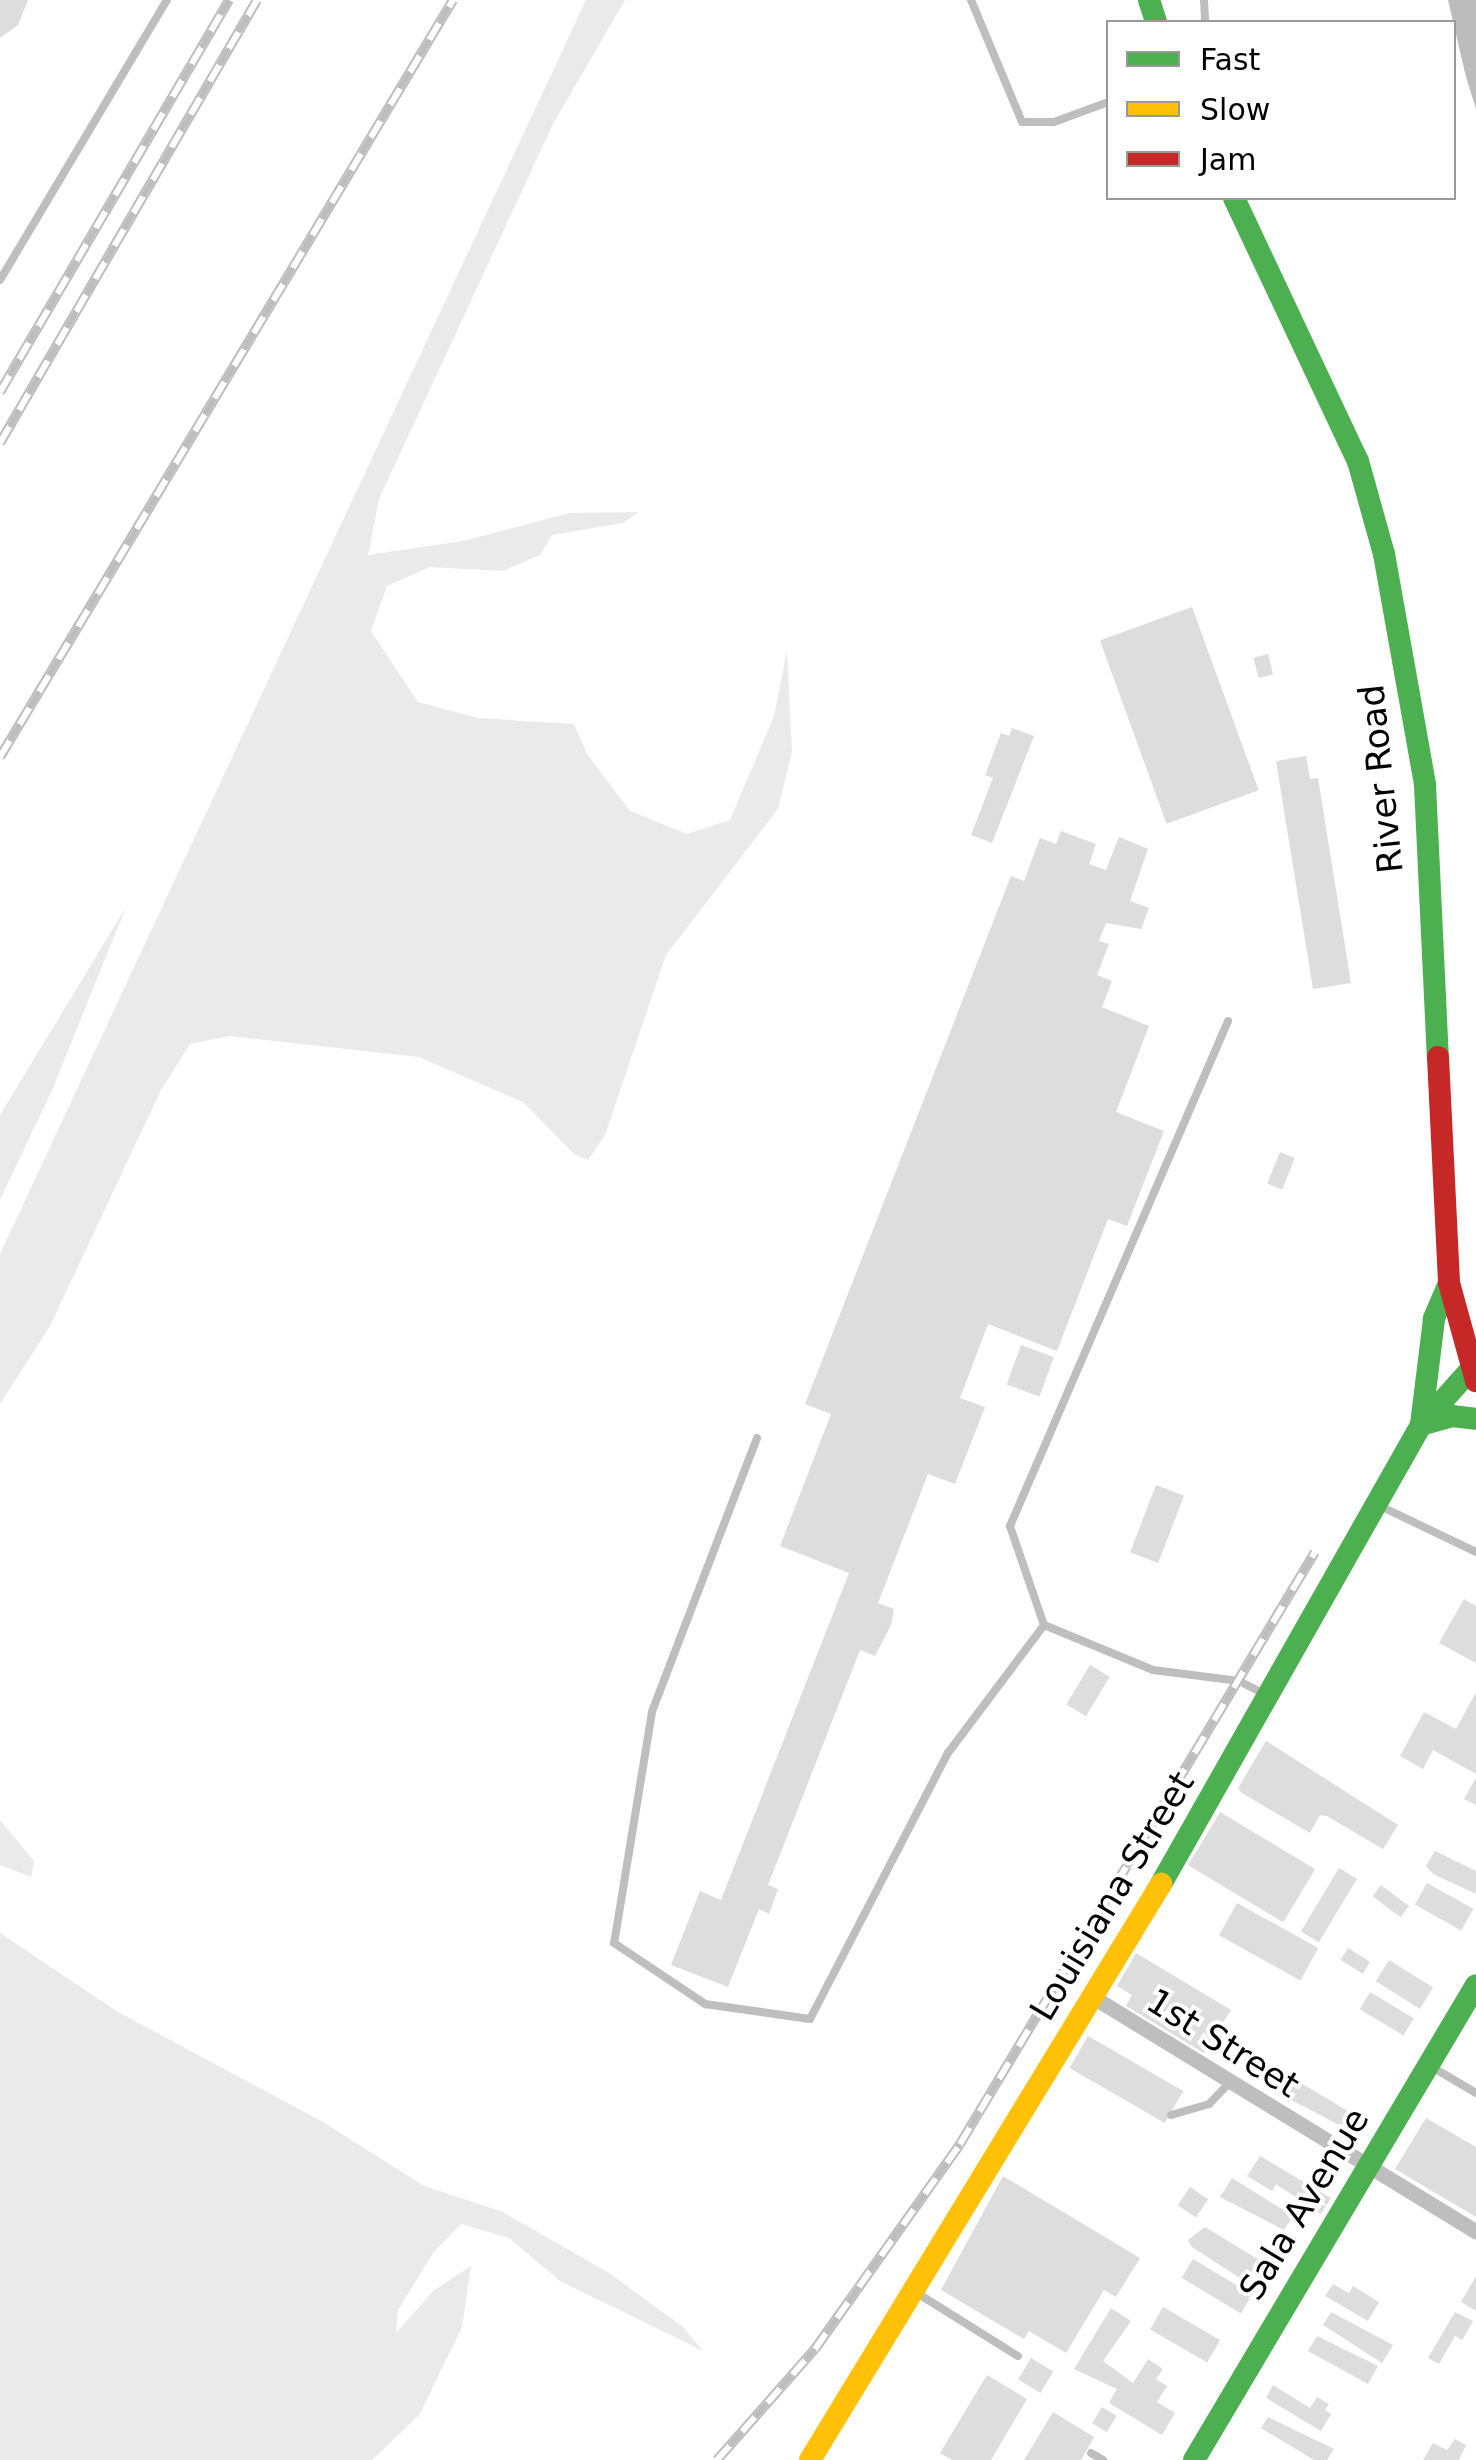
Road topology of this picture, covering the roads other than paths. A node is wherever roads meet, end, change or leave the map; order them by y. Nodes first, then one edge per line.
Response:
1 (167, 0) edge
2 (971, 0) edge
3 (1106, 103) edge
4 (1235, 200) edge
5 (0, 280) edge
6 (1228, 1021) dead end
7 (1449, 1283) junction
8 (1474, 1372) edge
9 (1476, 1418) edge
10 (1421, 1424) junction
11 (757, 1438) dead end
12 (1378, 1505) junction
13 (1476, 1552) edge
14 (1044, 1624) junction
15 (1270, 1698) junction
16 (1476, 1985) edge
17 (1093, 1997) junction
18 (1428, 2064) junction
19 (1230, 2082) junction
20 (1476, 2093) edge
21 (1171, 2115) dead end
22 (1366, 2168) junction
23 (1476, 2232) edge
24 (914, 2290) junction
25 (1018, 2356) dead end
26 (1091, 2453) dead end
27 (810, 2460) edge
28 (1103, 2460) edge
29 (1194, 2460) edge

1 - 5 lane
2 - 3 lane
4 - 7 main road, River Road
6 - 14 lane
7 - 8 main road, River Road
7 - 10 main road
8 - 10 main road, Louisiana Street
9 - 10 main road
10 - 12 main road, Louisiana Street
11 - 14 lane
12 - 13 lane
12 - 15 main road, Louisiana Street
14 - 15 lane
15 - 17 main road, Louisiana Street
16 - 18 main road, Sala Avenue
17 - 19 street, 1st Street
17 - 24 main road, Louisiana Street
18 - 20 lane
18 - 22 main road, Sala Avenue
19 - 21 lane
19 - 22 street, 1st Street
22 - 23 street, 1st Street
22 - 29 main road, Sala Avenue
24 - 25 lane
24 - 27 main road, Louisiana Street
26 - 28 lane

